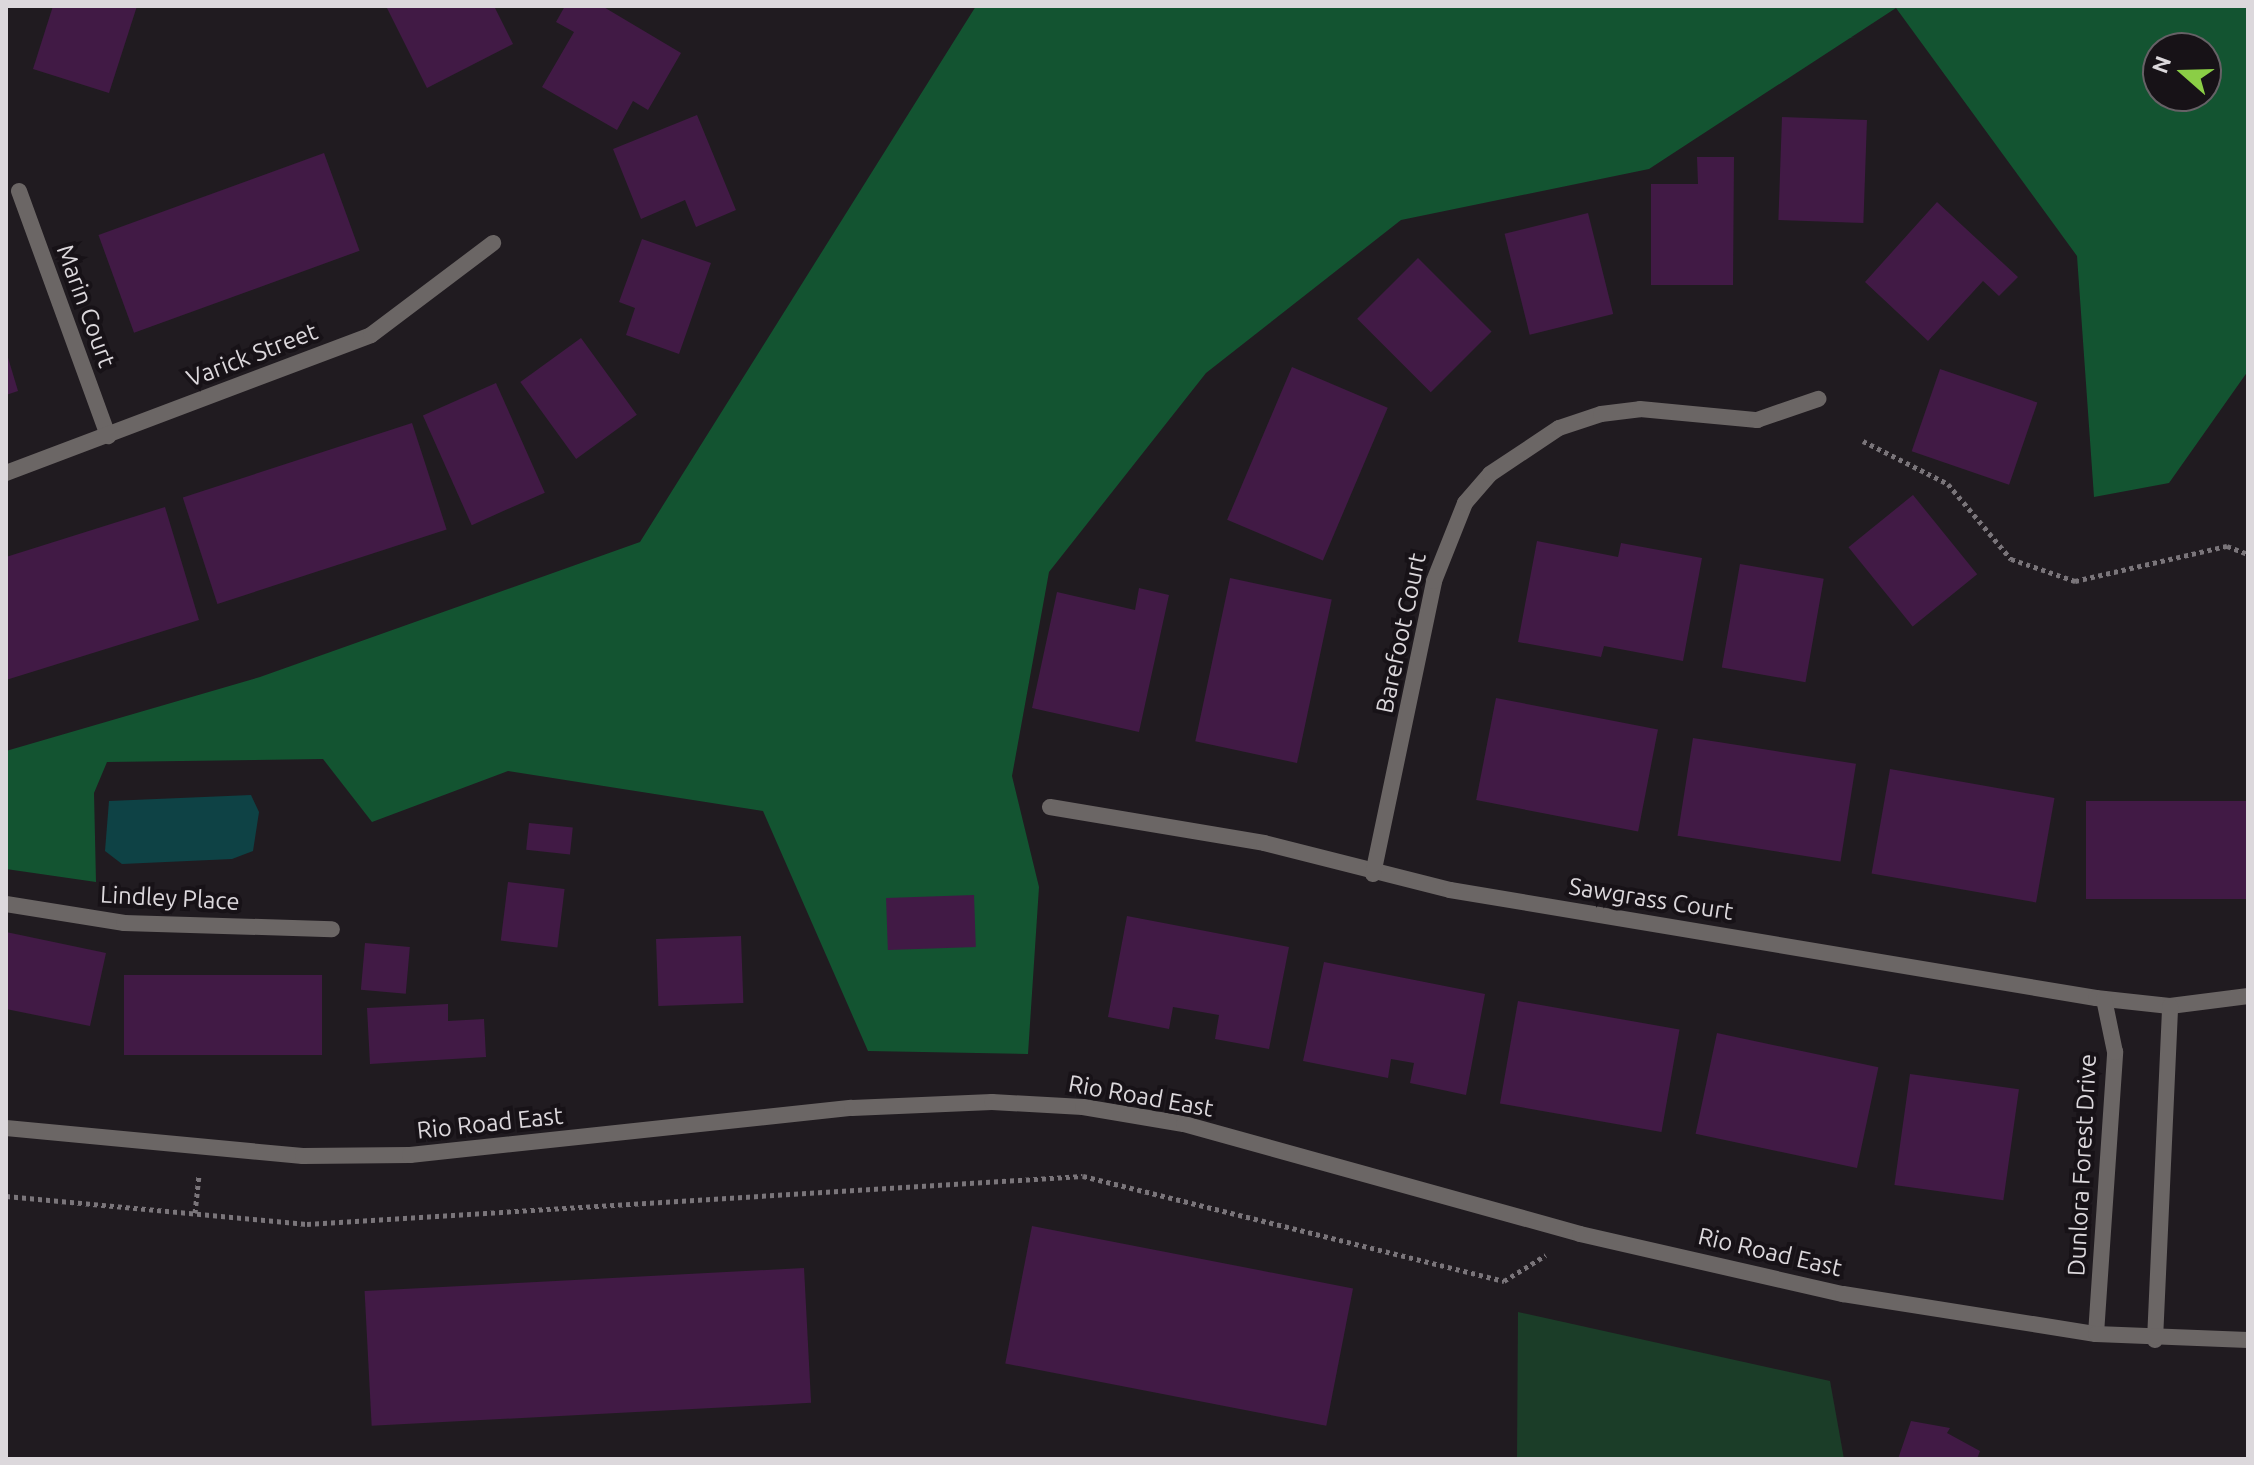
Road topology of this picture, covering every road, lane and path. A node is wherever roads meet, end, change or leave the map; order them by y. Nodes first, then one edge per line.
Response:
1 (19, 191) dead end
2 (493, 243) dead end
3 (1818, 399) dead end
4 (108, 436) junction
5 (1863, 441) dead end
6 (6, 473) edge
7 (2248, 554) edge
8 (1050, 807) dead end
9 (1373, 874) junction
10 (6, 904) edge
11 (332, 929) dead end
12 (2248, 996) edge
13 (2104, 999) junction
14 (2170, 1006) junction
15 (6, 1128) edge
16 (202, 1146) junction
17 (6, 1196) edge
18 (195, 1213) junction
19 (1580, 1234) junction
20 (2096, 1334) junction
21 (2155, 1340) junction
22 (2248, 1340) edge

1 - 4 street, Marin Court
2 - 4 street, Varick Street
3 - 9 street, Barefoot Court
4 - 6 street, Varick Street
5 - 7 path
8 - 9 street, Sawgrass Court
9 - 13 street, Sawgrass Court
10 - 11 street, Lindley Place
12 - 14 street, Sawgrass Court
13 - 14 street, Sawgrass Court
13 - 20 street, Dunlora Forest Drive
14 - 21 street
15 - 16 street, Rio Road East
16 - 18 path
16 - 19 street, Rio Road East
17 - 18 path
18 - 19 path
19 - 20 street, Rio Road East
20 - 21 street, Rio Road East
21 - 22 street, Rio Road East

